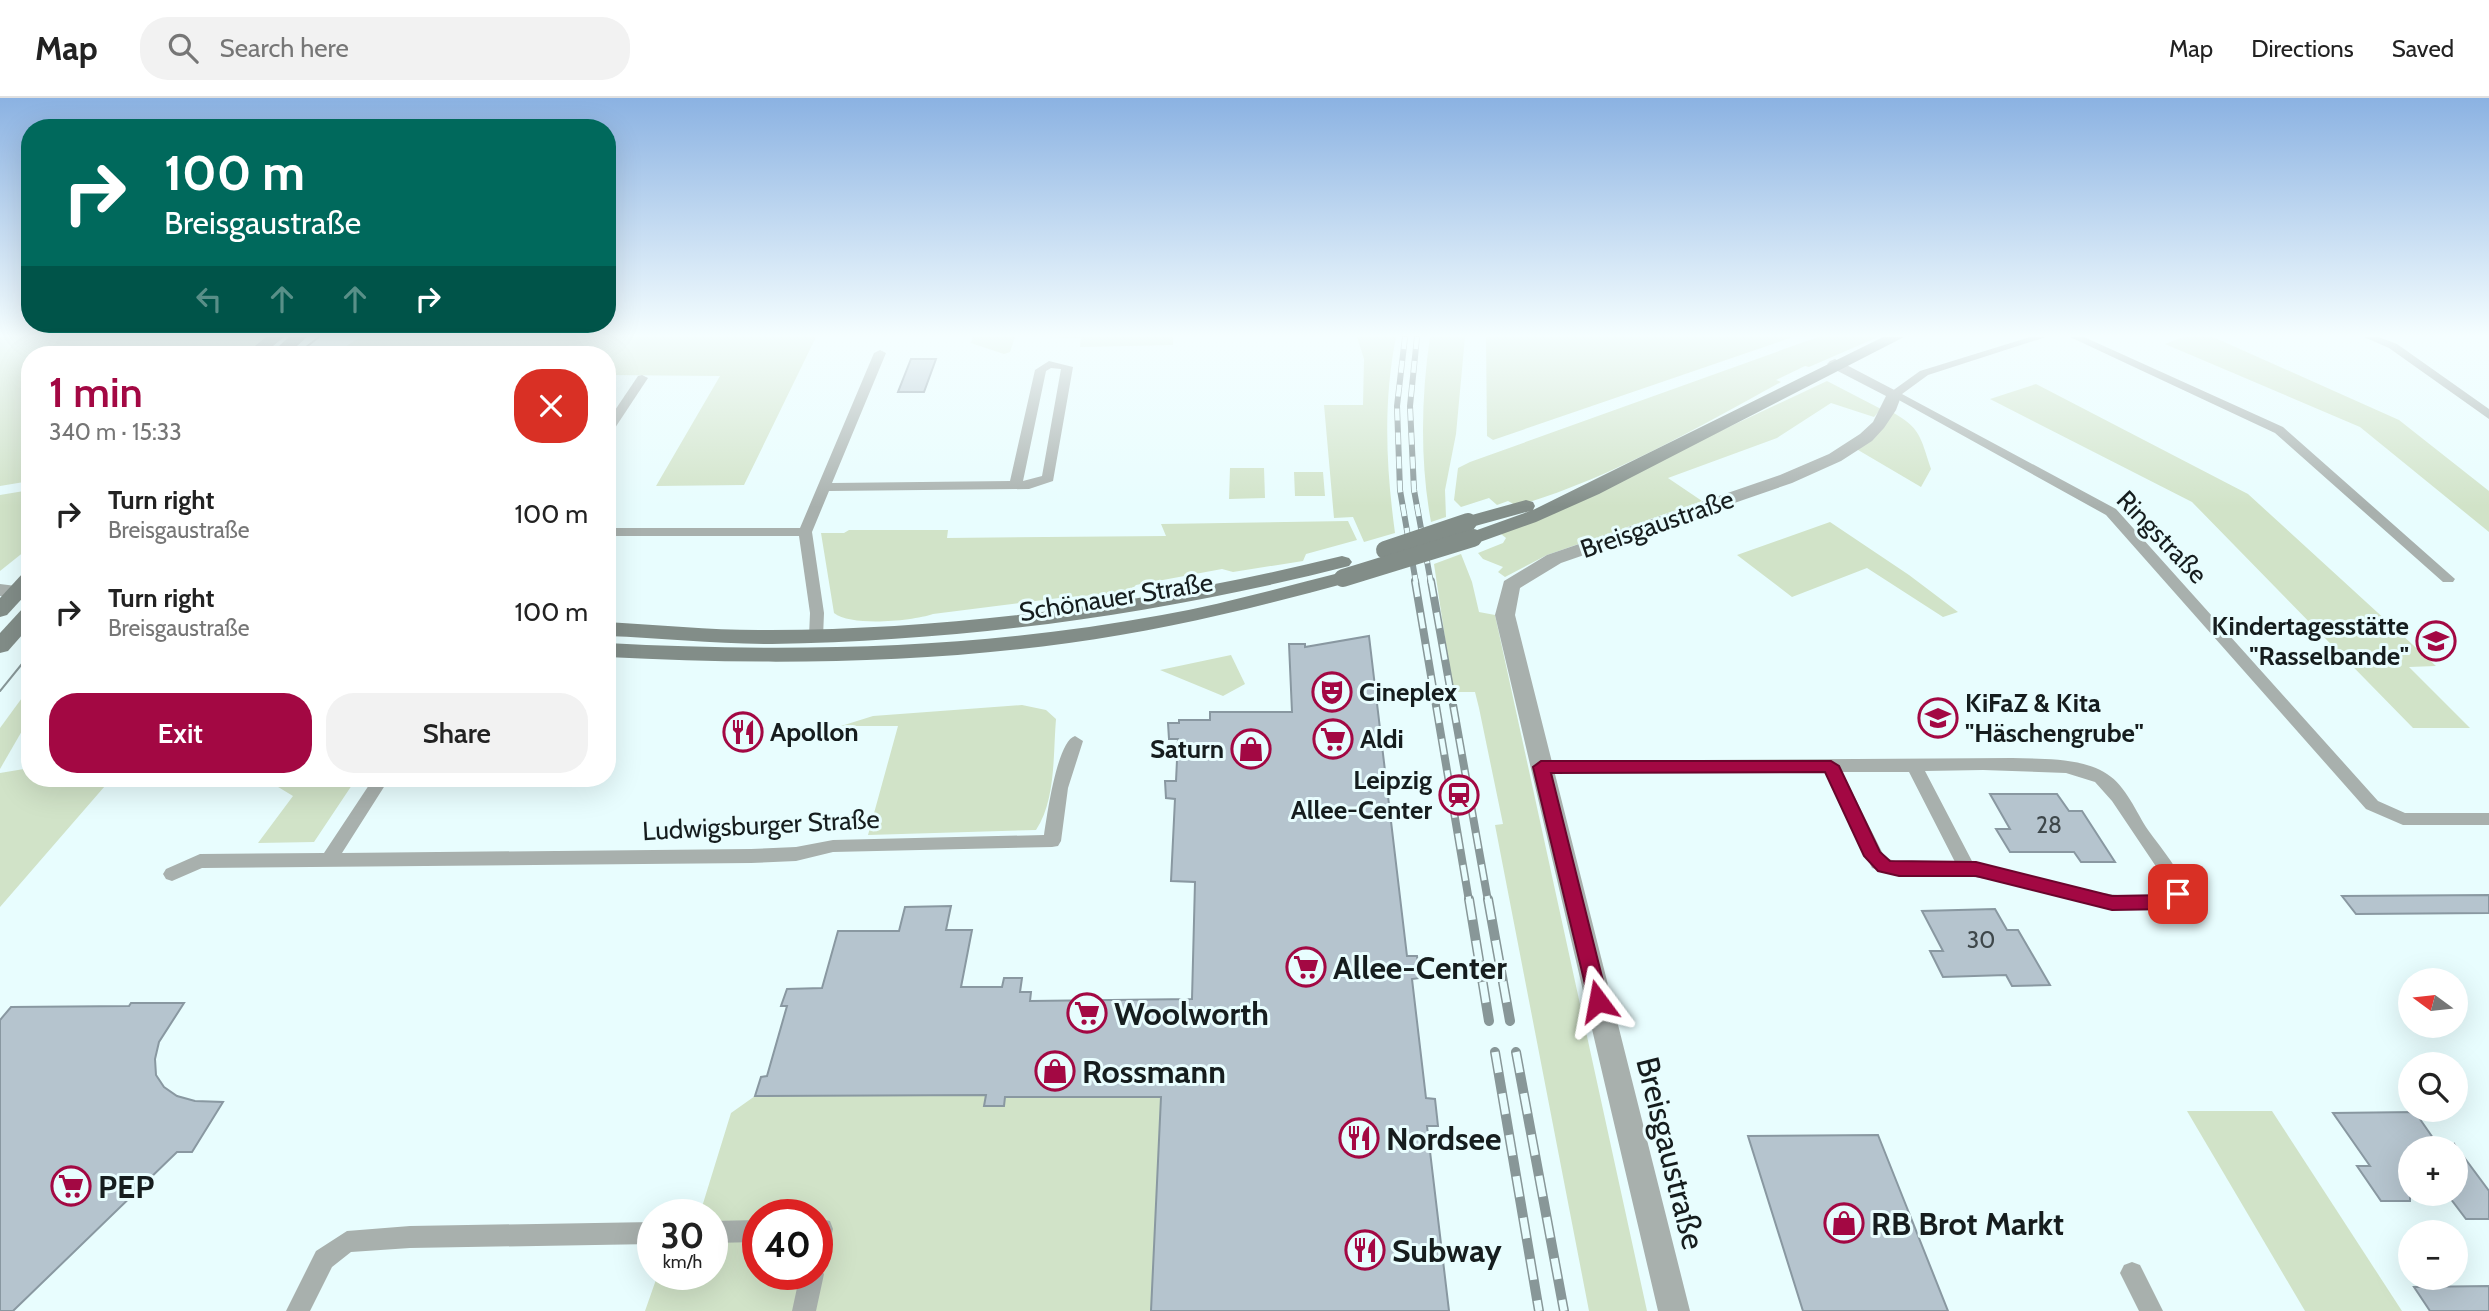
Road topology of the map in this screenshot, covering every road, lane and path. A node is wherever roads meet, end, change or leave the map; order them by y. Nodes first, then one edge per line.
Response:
1 (631, 394) edge
2 (863, 394) edge
3 (1036, 394) edge
4 (1062, 394) edge
5 (1778, 394) edge
6 (1894, 394) joint
7 (2199, 394) edge
8 (2459, 394) edge
9 (2489, 415) edge
10 (616, 417) edge
11 (1016, 485) junction
12 (824, 487) junction
13 (616, 532) edge
14 (805, 532) junction
15 (1343, 570) junction
16 (2448, 579) dead end
17 (19, 588) edge
18 (0, 611) edge
19 (21, 612) edge
20 (21, 624) edge
21 (616, 630) edge
22 (816, 637) junction
23 (21, 640) edge
24 (0, 649) edge
25 (616, 650) edge
26 (828, 657) junction
27 (802, 658) junction
28 (1075, 741) dead end
29 (1831, 766) junction
30 (1914, 766) junction
31 (1541, 767) junction
32 (376, 787) edge
33 (2489, 820) edge
34 (328, 861) junction
35 (1967, 869) junction
36 (172, 874) dead end
37 (637, 1233) edge
38 (2132, 1273) dead end
39 (809, 1290) edge
40 (298, 1311) edge
41 (804, 1311) edge
42 (1674, 1311) edge
43 (2151, 1311) edge

1 - 10 street
2 - 12 street
3 - 11 street
4 - 11 street
5 - 15 main road, Schönauer Straße, bridge
6 - 31 street, Breisgaustraße
6 - 33 street, Ringstraße
7 - 16 street
8 - 9 street
11 - 12 street
12 - 14 street
13 - 14 street
14 - 22 street
15 - 22 main road, Schönauer Straße
15 - 26 main road, Schönauer Straße
17 - 18 main road
18 - 19 main road
20 - 24 main road
21 - 22 main road, Schönauer Straße
22 - 26 street
22 - 27 street
23 - 24 main road
25 - 27 main road, Schönauer Straße
26 - 27 main road, Schönauer Straße
28 - 34 street, Ludwigsburger Straße
29 - 30 street
29 - 31 street
29 - 35 street
30 - 35 street
30 - 35 street
31 - 42 street, Breisgaustraße
32 - 34 street
34 - 36 street, Ludwigsburger Straße
37 - 40 street
38 - 43 street
39 - 41 street

